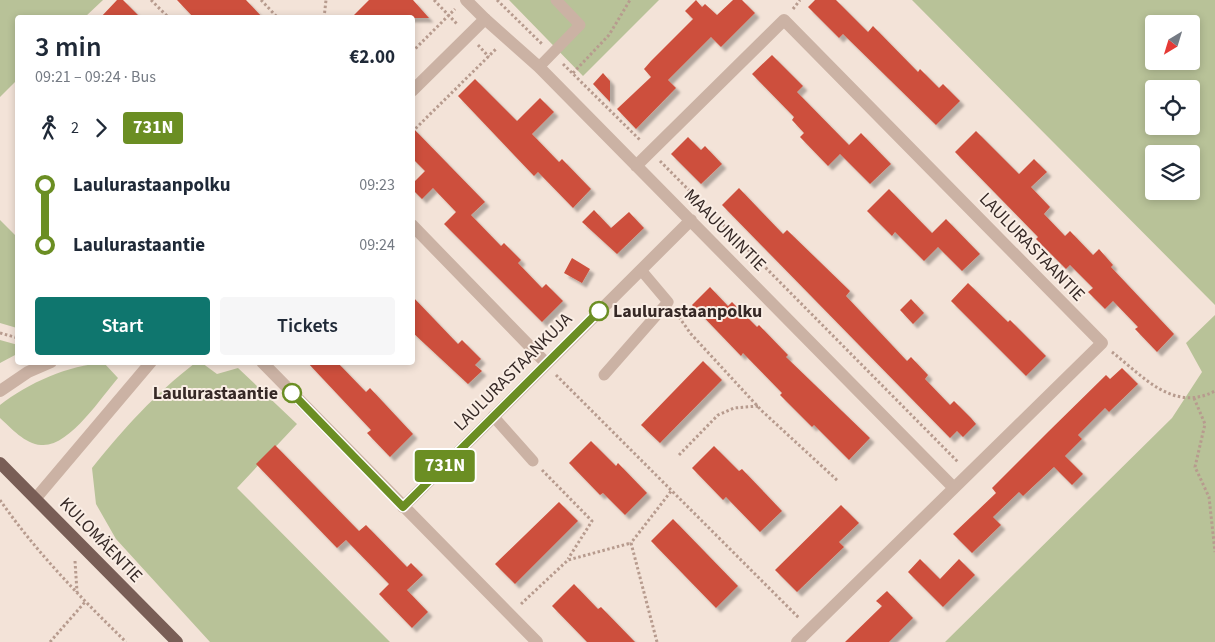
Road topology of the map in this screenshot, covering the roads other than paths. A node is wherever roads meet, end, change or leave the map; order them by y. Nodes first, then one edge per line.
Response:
1 (556, 0) edge
2 (463, 2) edge
3 (486, 19) junction
4 (539, 67) junction
5 (415, 88) edge
6 (636, 166) junction
7 (691, 220) junction
8 (415, 228) edge
9 (641, 270) junction
10 (546, 363) junction
11 (44, 365) edge
12 (145, 365) edge
13 (265, 365) edge
14 (604, 375) dead end
15 (0, 391) edge
16 (493, 416) junction
17 (533, 461) road end
18 (0, 463) edge
19 (954, 488) junction
20 (36, 498) junction
21 (403, 507) junction
22 (177, 642) edge
23 (537, 642) edge
24 (797, 642) edge

1 - 4 lane
2 - 3 street, MAAUUNINTIE
3 - 4 street, MAAUUNINTIE
3 - 5 street
4 - 6 street, MAAUUNINTIE
6 - 7 street, MAAUUNINTIE
6 - 19 street, LAULURASTAANTIE
7 - 9 street, LAULURASTAANKUJA
7 - 19 street, MAAUUNINTIE
8 - 10 street
9 - 10 street, LAULURASTAANKUJA
9 - 14 lane
10 - 16 street, LAULURASTAANKUJA
11 - 15 street
12 - 20 street
13 - 21 street
16 - 17 lane
16 - 21 street, LAULURASTAANKUJA
18 - 20 main road, KULOMÄENTIE
19 - 24 street
20 - 22 main road, KULOMÄENTIE
21 - 23 street

